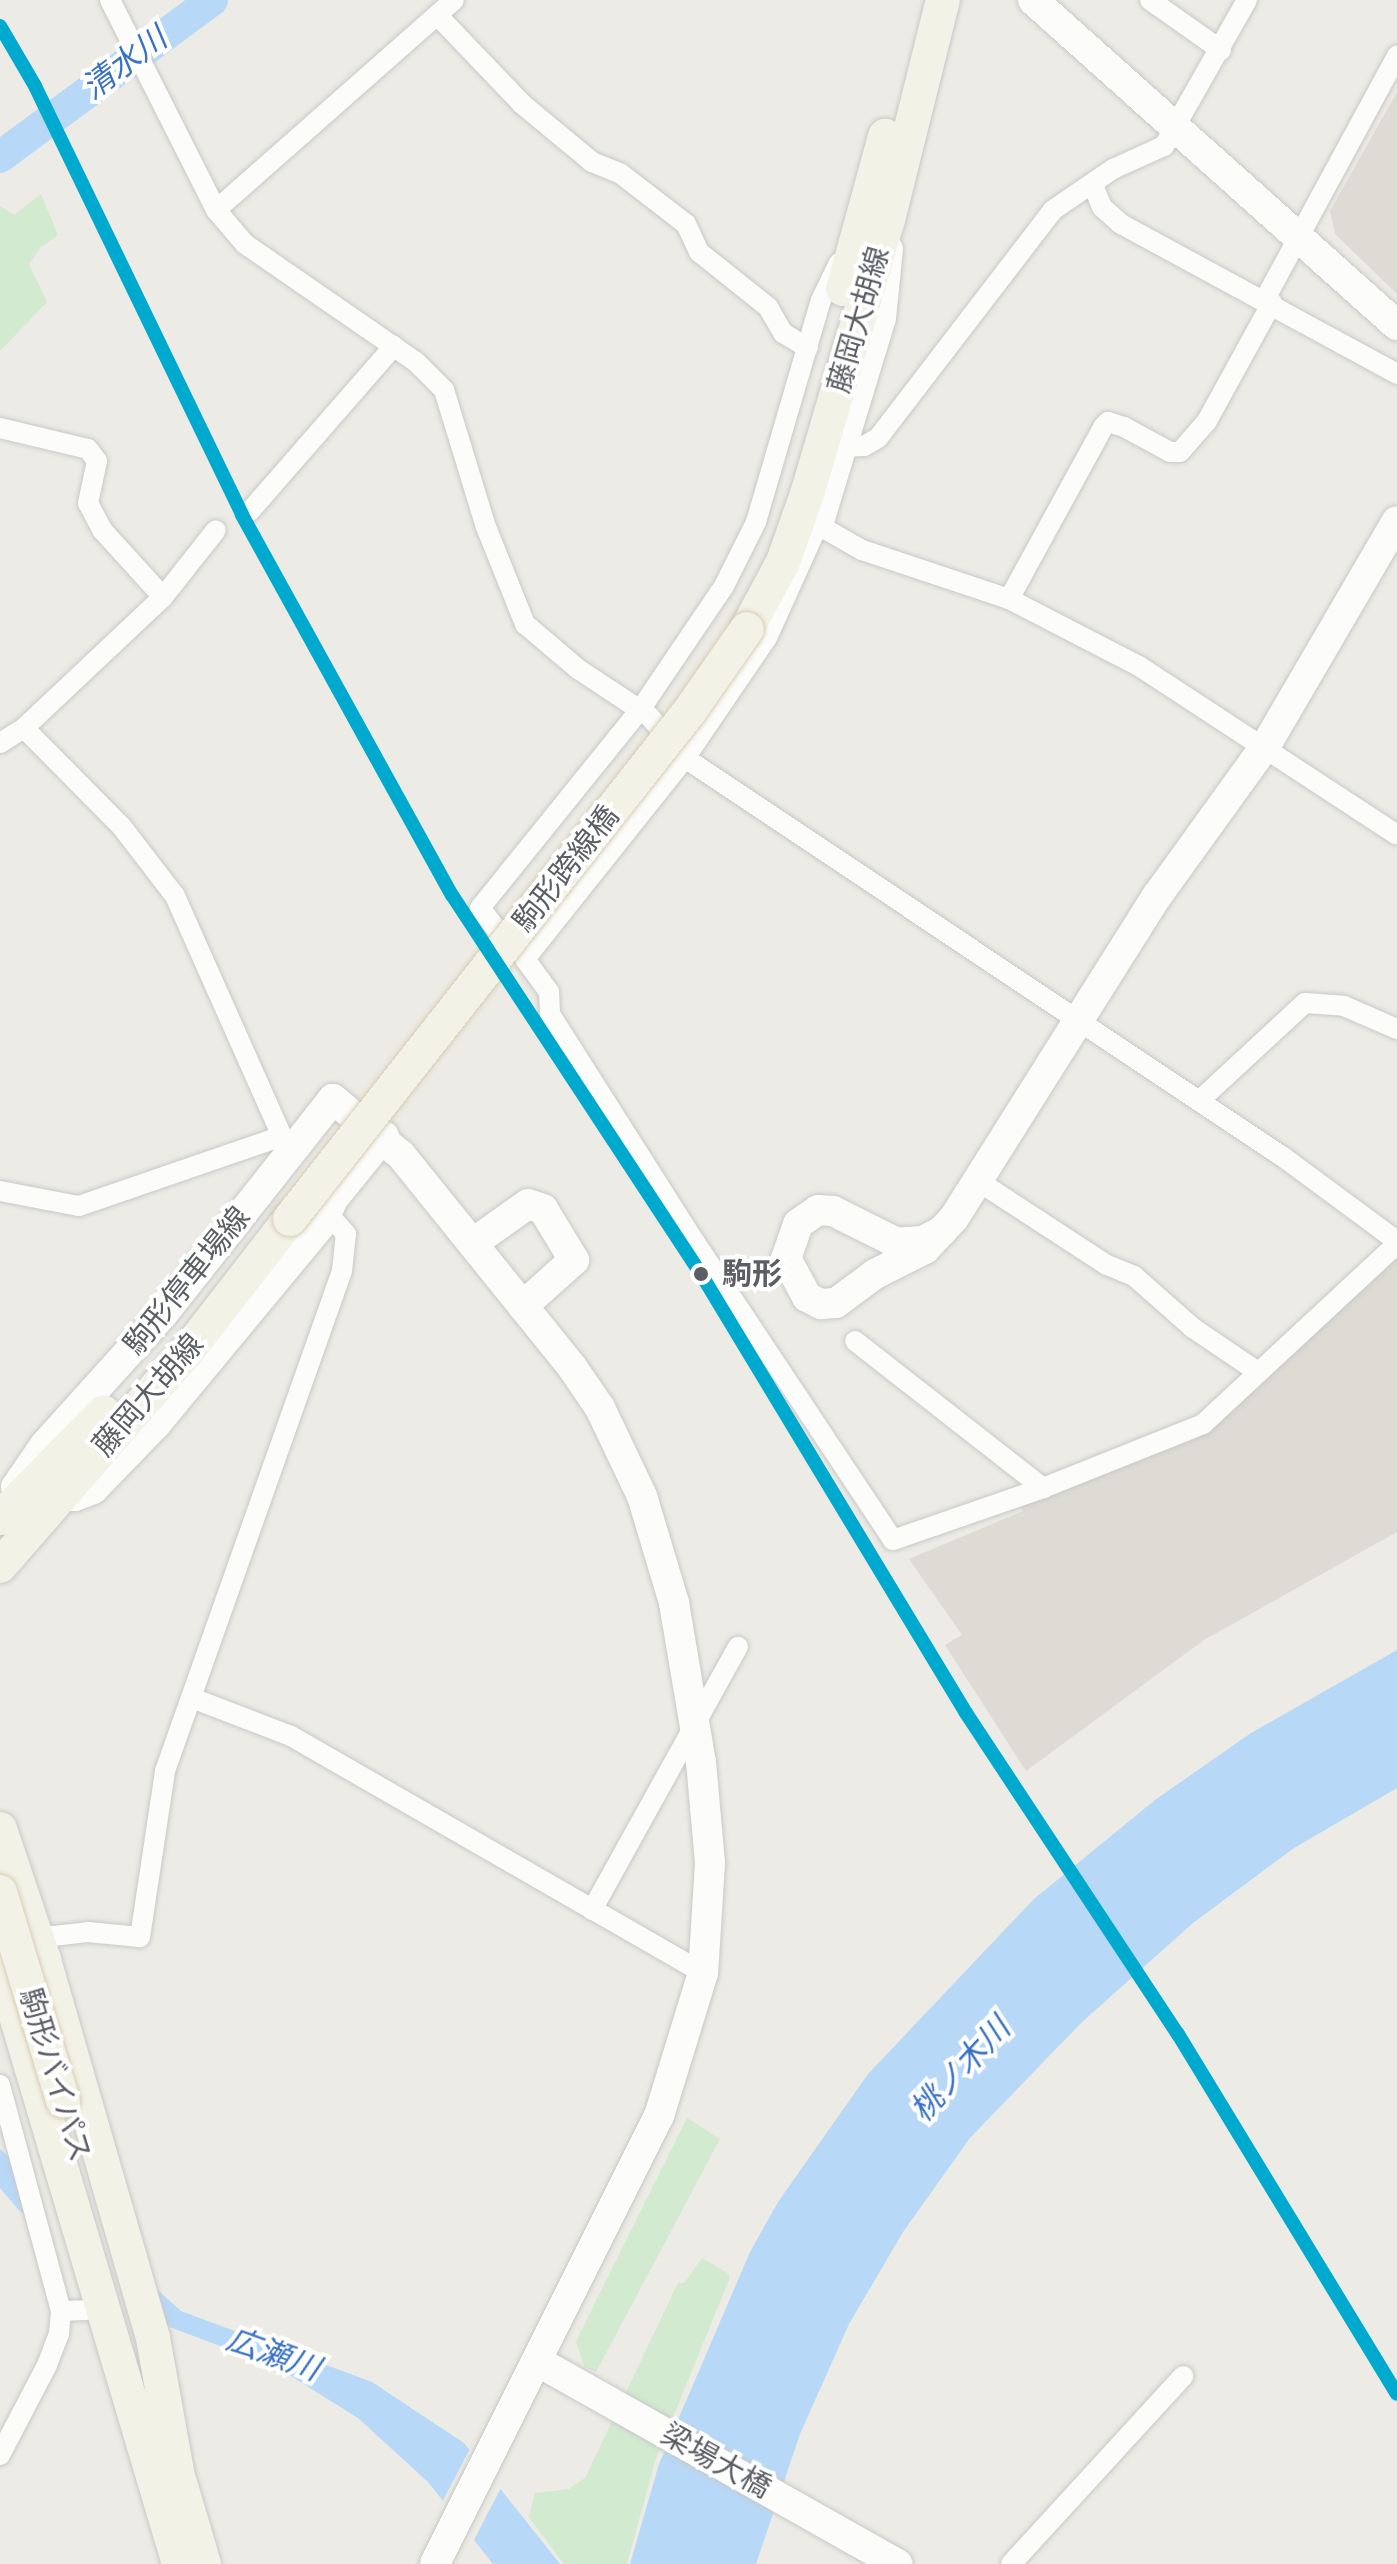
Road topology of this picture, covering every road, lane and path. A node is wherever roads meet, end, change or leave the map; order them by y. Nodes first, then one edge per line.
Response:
1 (110, 0) edge
2 (454, 0) edge
3 (922, 0) edge
4 (943, 0) edge
5 (1033, 0) edge
6 (1150, 0) edge
7 (1247, 0) edge
8 (439, 17) junction
9 (1221, 50) junction
10 (1397, 56) edge
11 (1175, 132) junction
12 (1093, 185) junction
13 (216, 210) junction
14 (888, 220) junction
15 (1297, 235) junction
16 (854, 250) junction
17 (1269, 301) junction
18 (1397, 325) edge
19 (809, 342) junction
20 (394, 346) junction
21 (1397, 374) edge
22 (0, 428) edge
23 (845, 447) junction
24 (250, 511) dead end
25 (1397, 521) edge
26 (818, 525) junction
27 (216, 530) dead end
28 (163, 597) junction
29 (1009, 599) junction
30 (737, 624) junction
31 (640, 710) junction
32 (24, 728) junction
33 (0, 743) edge
34 (1266, 745) junction
35 (685, 758) junction
36 (1397, 835) edge
37 (525, 959) junction
38 (1078, 1021) junction
39 (1397, 1029) edge
40 (1199, 1101) junction
41 (384, 1136) junction
42 (288, 1142) junction
43 (978, 1181) junction
44 (0, 1191) edge
45 (282, 1212) junction
46 (329, 1215) junction
47 (942, 1231) junction
48 (1397, 1242) edge
49 (473, 1243) junction
50 (523, 1306) junction
51 (855, 1341) dead end
52 (1258, 1372) junction
53 (1043, 1488) junction
54 (61, 1495) junction
55 (0, 1515) edge
56 (0, 1566) edge
57 (738, 1647) dead end
58 (192, 1698) junction
59 (694, 1721) junction
60 (0, 1829) edge
61 (0, 1892) edge
62 (592, 1910) junction
63 (36, 1937) junction
64 (0, 1944) edge
65 (0, 1962) edge
66 (703, 1973) junction
67 (0, 2044) edge
68 (0, 2085) edge
69 (54, 2104) junction
70 (23, 2140) junction
71 (95, 2209) junction
72 (95, 2309) junction
73 (537, 2361) junction
74 (1183, 2376) dead end
75 (0, 2455) edge
76 (436, 2563) edge
77 (179, 2564) edge
78 (204, 2564) edge
79 (898, 2564) edge
80 (1011, 2564) edge

1 - 13 street
2 - 8 street
3 - 16 main road, 藤岡大胡線
4 - 14 main road, 藤岡大胡線
5 - 11 street
6 - 9 street
7 - 9 street
8 - 13 street
8 - 19 street
9 - 11 street
10 - 15 street
11 - 12 street
11 - 15 street
12 - 17 street
12 - 23 street
13 - 20 street
14 - 23 street
14 - 30 main road, 藤岡大胡線
15 - 17 street
15 - 18 street
16 - 19 street
16 - 30 main road, 藤岡大胡線
17 - 21 street
17 - 29 street
19 - 31 street
20 - 24 street
20 - 31 street
22 - 28 street
23 - 26 street
25 - 34 street
26 - 29 street
26 - 35 street
27 - 28 street
28 - 32 street
29 - 34 street
30 - 45 main road, 駒形跨線橋, bridge
31 - 35 street
31 - 37 street
32 - 33 street
32 - 42 street
34 - 36 street
34 - 38 street
35 - 37 street
35 - 38 street
37 - 53 street
38 - 40 street
38 - 43 street
39 - 40 street
40 - 48 street
41 - 42 street, 駒形停車場線
41 - 46 street
41 - 49 street, 駒形停車場線
42 - 44 street
42 - 55 street, 駒形停車場線
43 - 47 street
43 - 52 street
45 - 54 main road, 藤岡大胡線
45 - 55 main road, 藤岡大胡線
46 - 54 street
46 - 58 street
47 - 47 street
48 - 52 street
49 - 50 street, 駒形停車場線
49 - 50 street
50 - 59 street, 駒形停車場線
51 - 53 street
52 - 53 street
54 - 56 main road, 藤岡大胡線
57 - 59 street
58 - 62 street
58 - 63 street
59 - 62 street
59 - 66 street, 駒形停車場線
60 - 63 main road
61 - 69 main road, 駒形バイパス, bridge
62 - 66 street
63 - 64 street
63 - 71 main road
65 - 69 main road, 駒形バイパス
66 - 73 street, 駒形停車場線
67 - 70 main road
68 - 70 street
69 - 71 main road, 駒形バイパス
70 - 72 main road
71 - 72 main road
72 - 75 street
72 - 77 main road
72 - 78 main road
73 - 76 street, 駒形停車場線
73 - 79 street, 梁場大橋
74 - 80 street

